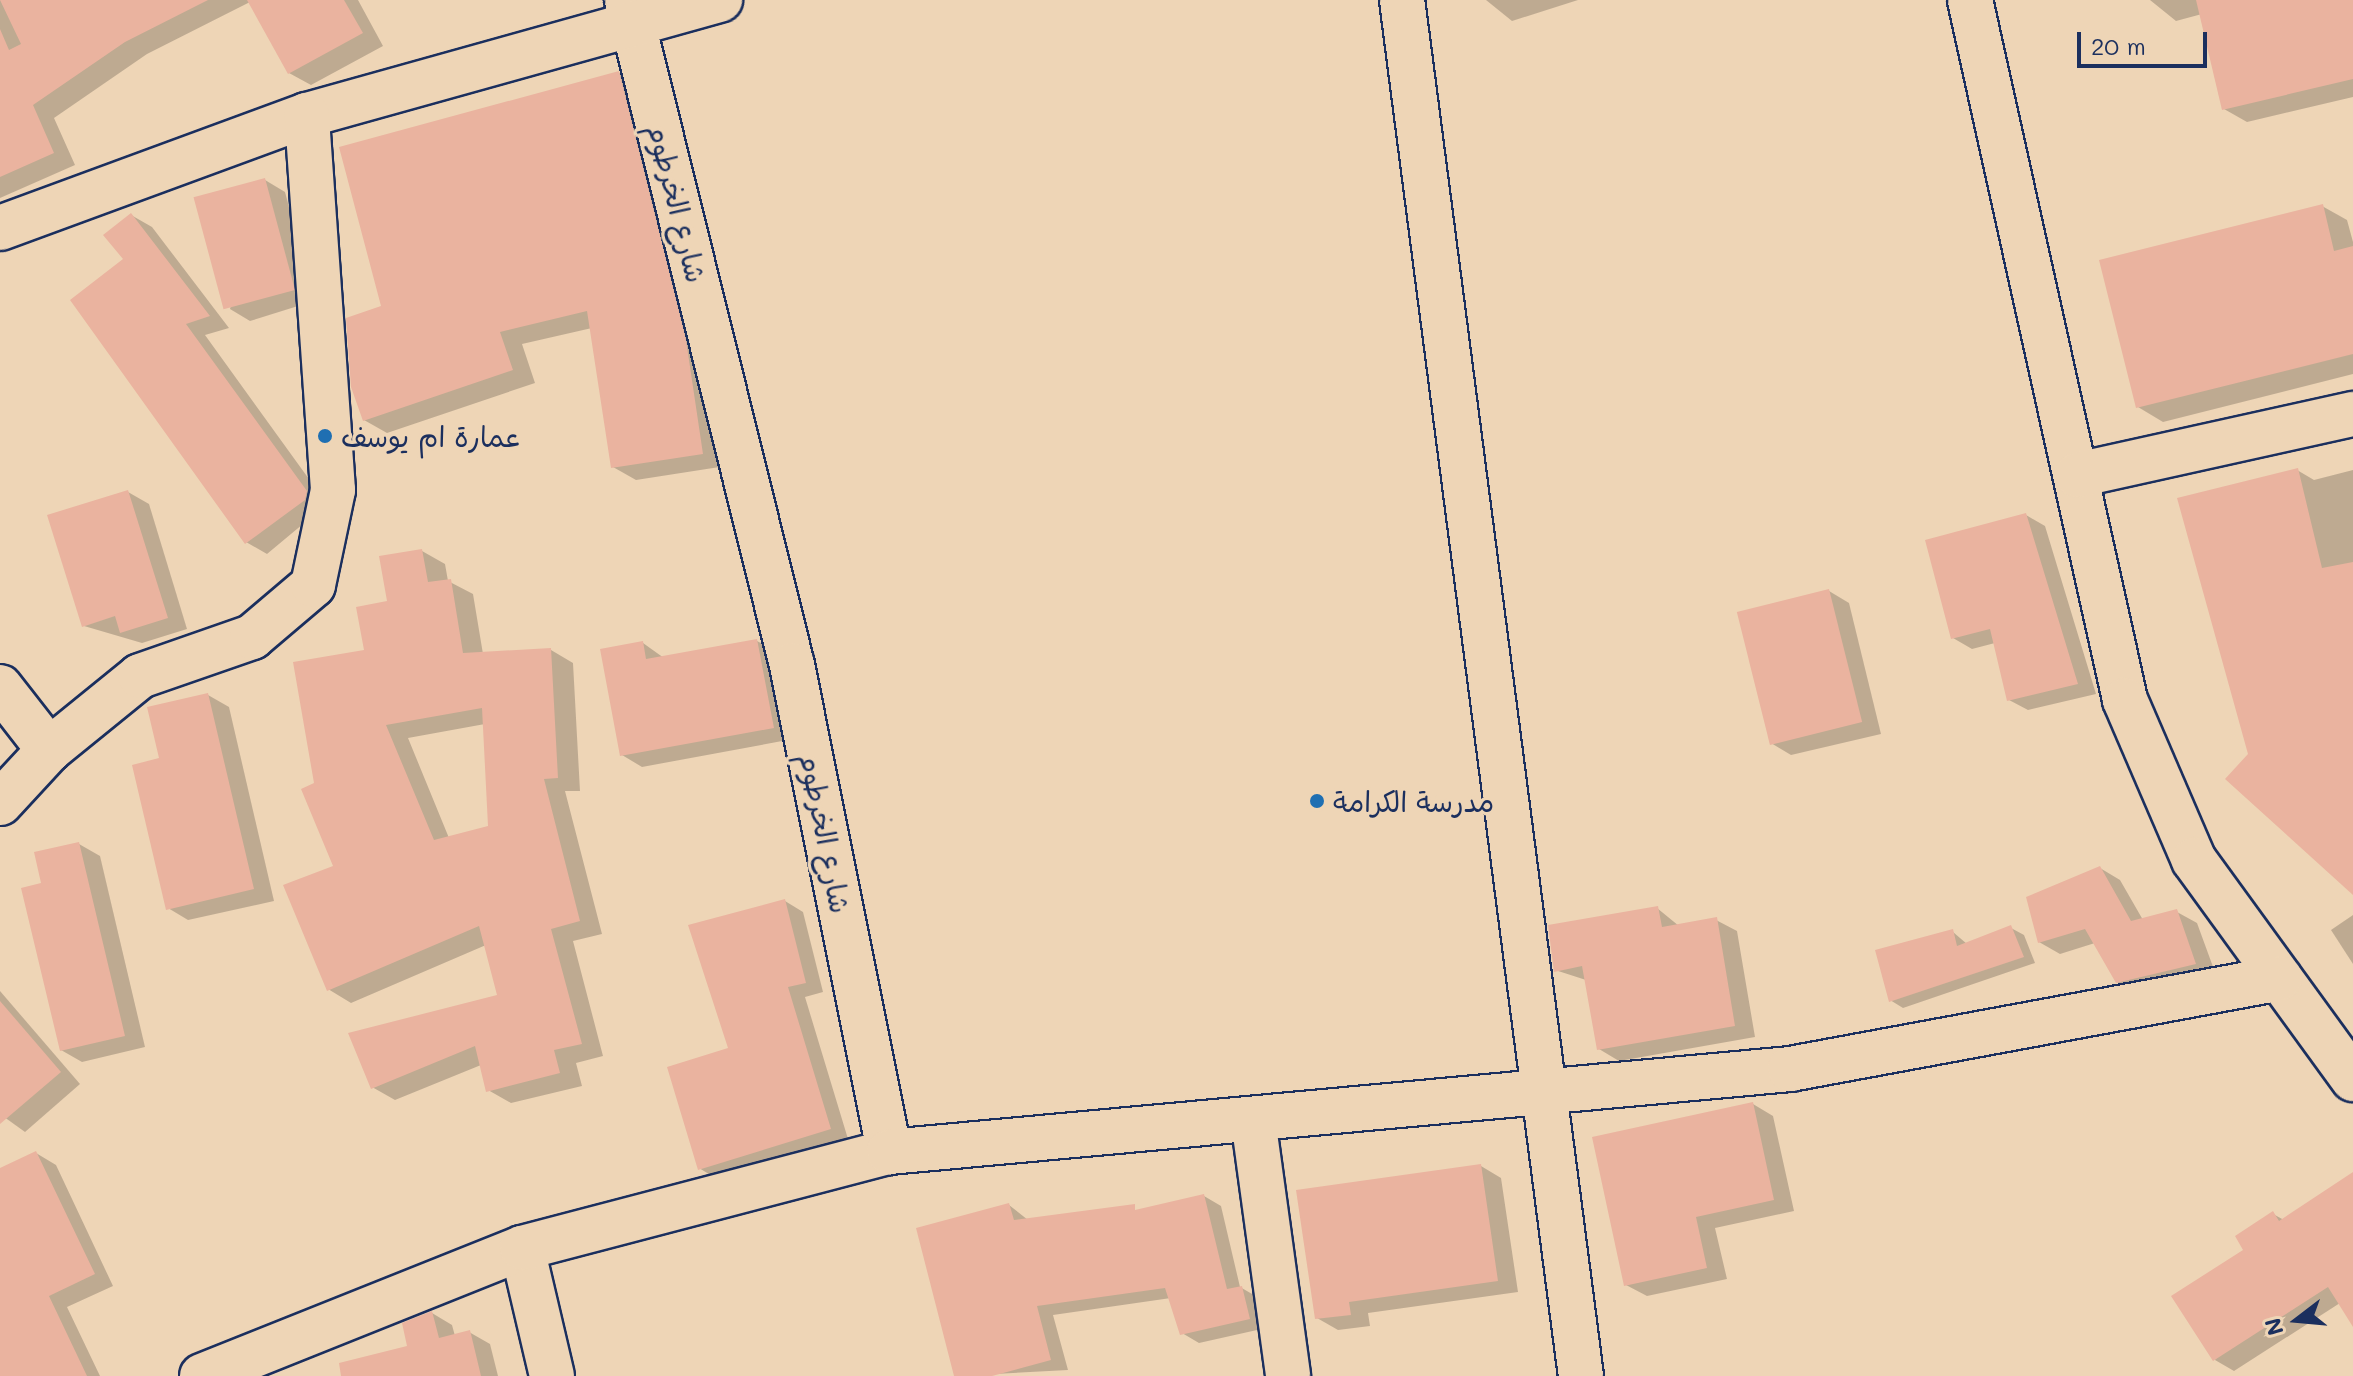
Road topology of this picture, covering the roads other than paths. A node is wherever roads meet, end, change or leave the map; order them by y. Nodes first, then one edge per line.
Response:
1 (720, 0) edge
2 (1402, 0) edge
3 (1970, 0) edge
4 (630, 11) edge
5 (307, 115) junction
6 (0, 228) edge
7 (2353, 414) edge
8 (2077, 475) junction
9 (0, 687) edge
10 (49, 750) junction
11 (0, 803) edge
12 (2280, 978) junction
13 (2353, 1079) edge
14 (1542, 1093) junction
15 (1253, 1119) junction
16 (889, 1152) junction
17 (522, 1248) junction
18 (202, 1376) edge
19 (552, 1376) edge
20 (1288, 1376) edge
21 (1581, 1376) edge

1 - 4 street
2 - 14 street
3 - 8 street
4 - 5 street
4 - 16 street, شارع الخرطوم
5 - 6 street
5 - 10 street
7 - 8 street
8 - 12 street
9 - 10 street
10 - 11 street
12 - 13 street
12 - 14 street
14 - 15 street
14 - 21 street
15 - 16 street
15 - 20 street
16 - 17 street
17 - 18 street
17 - 19 street

